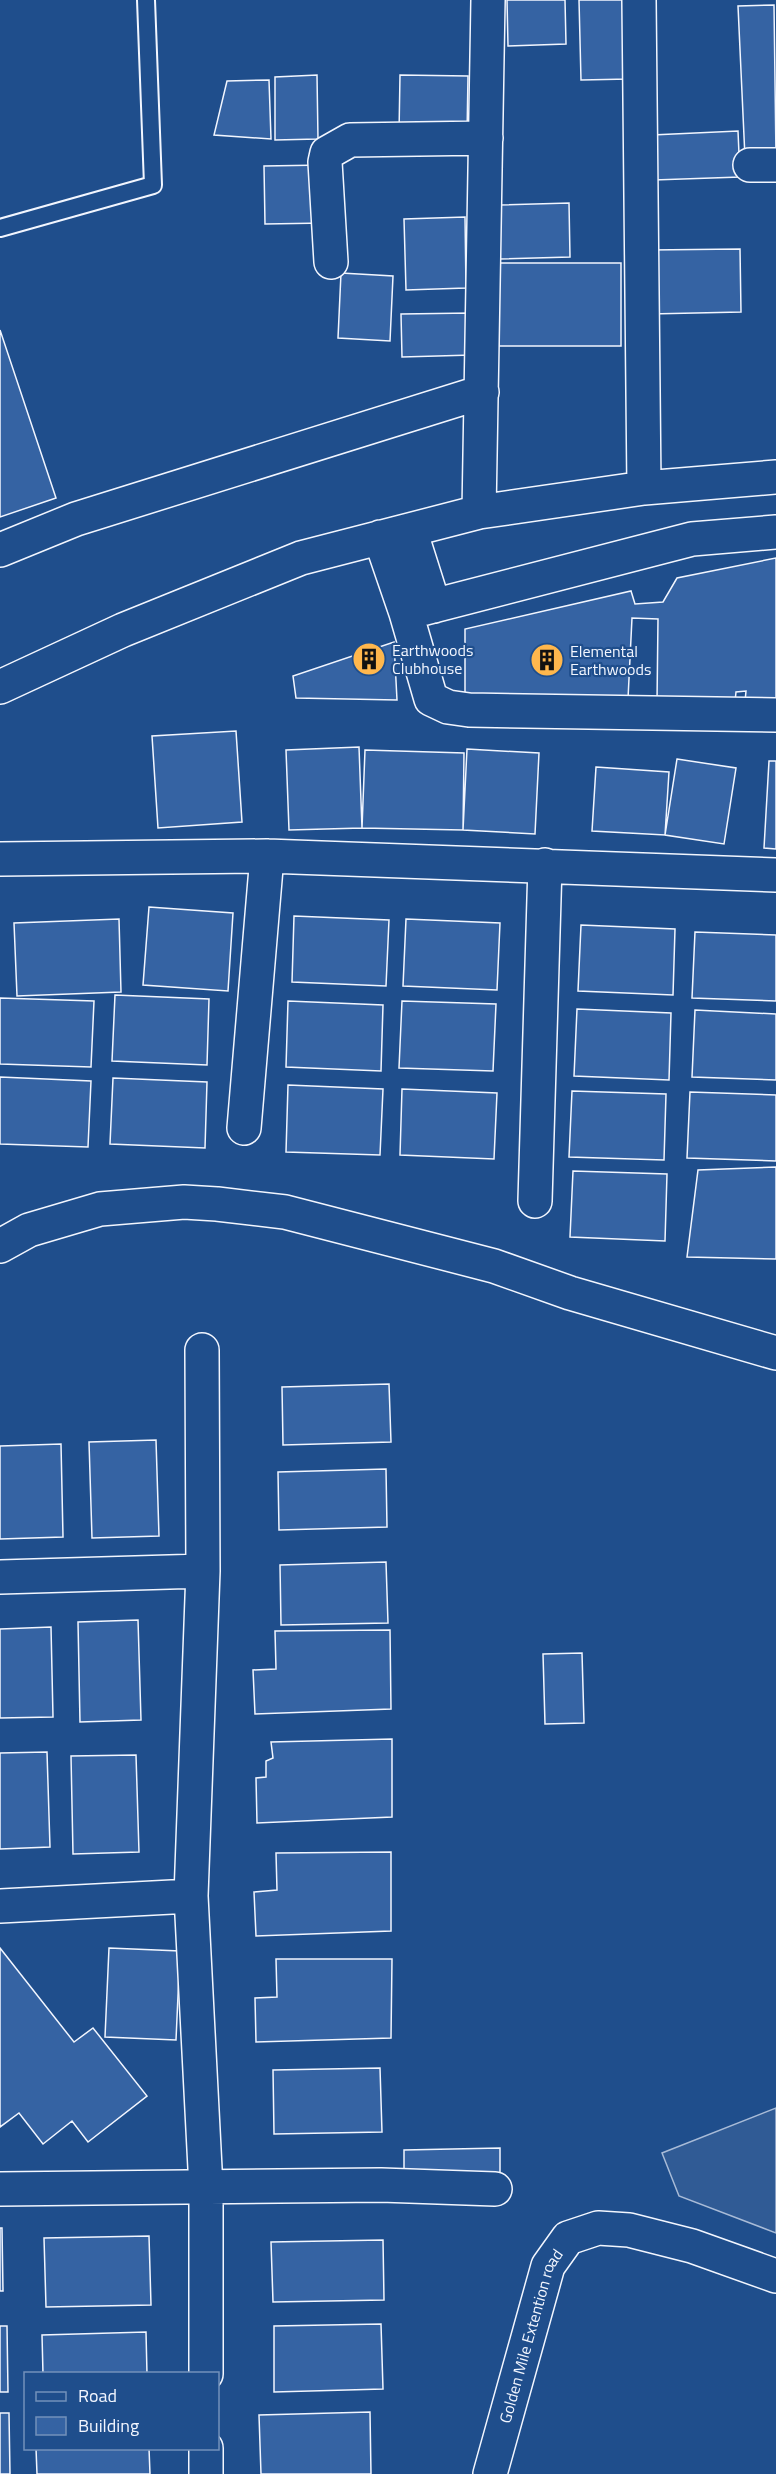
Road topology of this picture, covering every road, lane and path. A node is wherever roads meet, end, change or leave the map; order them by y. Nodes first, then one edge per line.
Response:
1 (146, 0) edge
2 (488, 0) edge
3 (639, 0) edge
4 (486, 138) junction
5 (0, 228) edge
6 (331, 262) dead end
7 (482, 392) junction
8 (776, 477) edge
9 (644, 488) junction
10 (479, 512) junction
11 (776, 532) edge
12 (395, 534) junction
13 (0, 550) edge
14 (420, 609) junction
15 (0, 687) edge
16 (776, 715) edge
17 (267, 856) junction
18 (0, 859) edge
19 (544, 865) junction
20 (776, 875) edge
21 (244, 1128) dead end
22 (536, 1201) dead end
23 (0, 1246) edge
24 (202, 1350) dead end
25 (776, 1353) edge
26 (203, 1571) junction
27 (0, 1577) edge
28 (191, 1896) junction
29 (0, 1906) edge
30 (206, 2188) junction
31 (0, 2189) edge
32 (495, 2189) dead end
33 (776, 2276) edge
34 (206, 2372) edge
35 (206, 2450) edge
36 (206, 2474) edge
37 (490, 2474) edge

1 - 5 lane
2 - 4 street
3 - 9 street
4 - 6 street
4 - 7 street
7 - 10 street
7 - 13 street
8 - 9 street
9 - 10 street
10 - 12 street
11 - 14 street
12 - 14 street
12 - 15 street
14 - 16 street
17 - 18 street
17 - 19 street
17 - 21 street
19 - 20 street
19 - 22 street
23 - 25 street
24 - 26 street
26 - 27 street
26 - 28 street
28 - 29 street
28 - 30 street
30 - 31 street
30 - 32 street
30 - 34 street
33 - 37 street, Golden Mile Extention road
35 - 36 street

